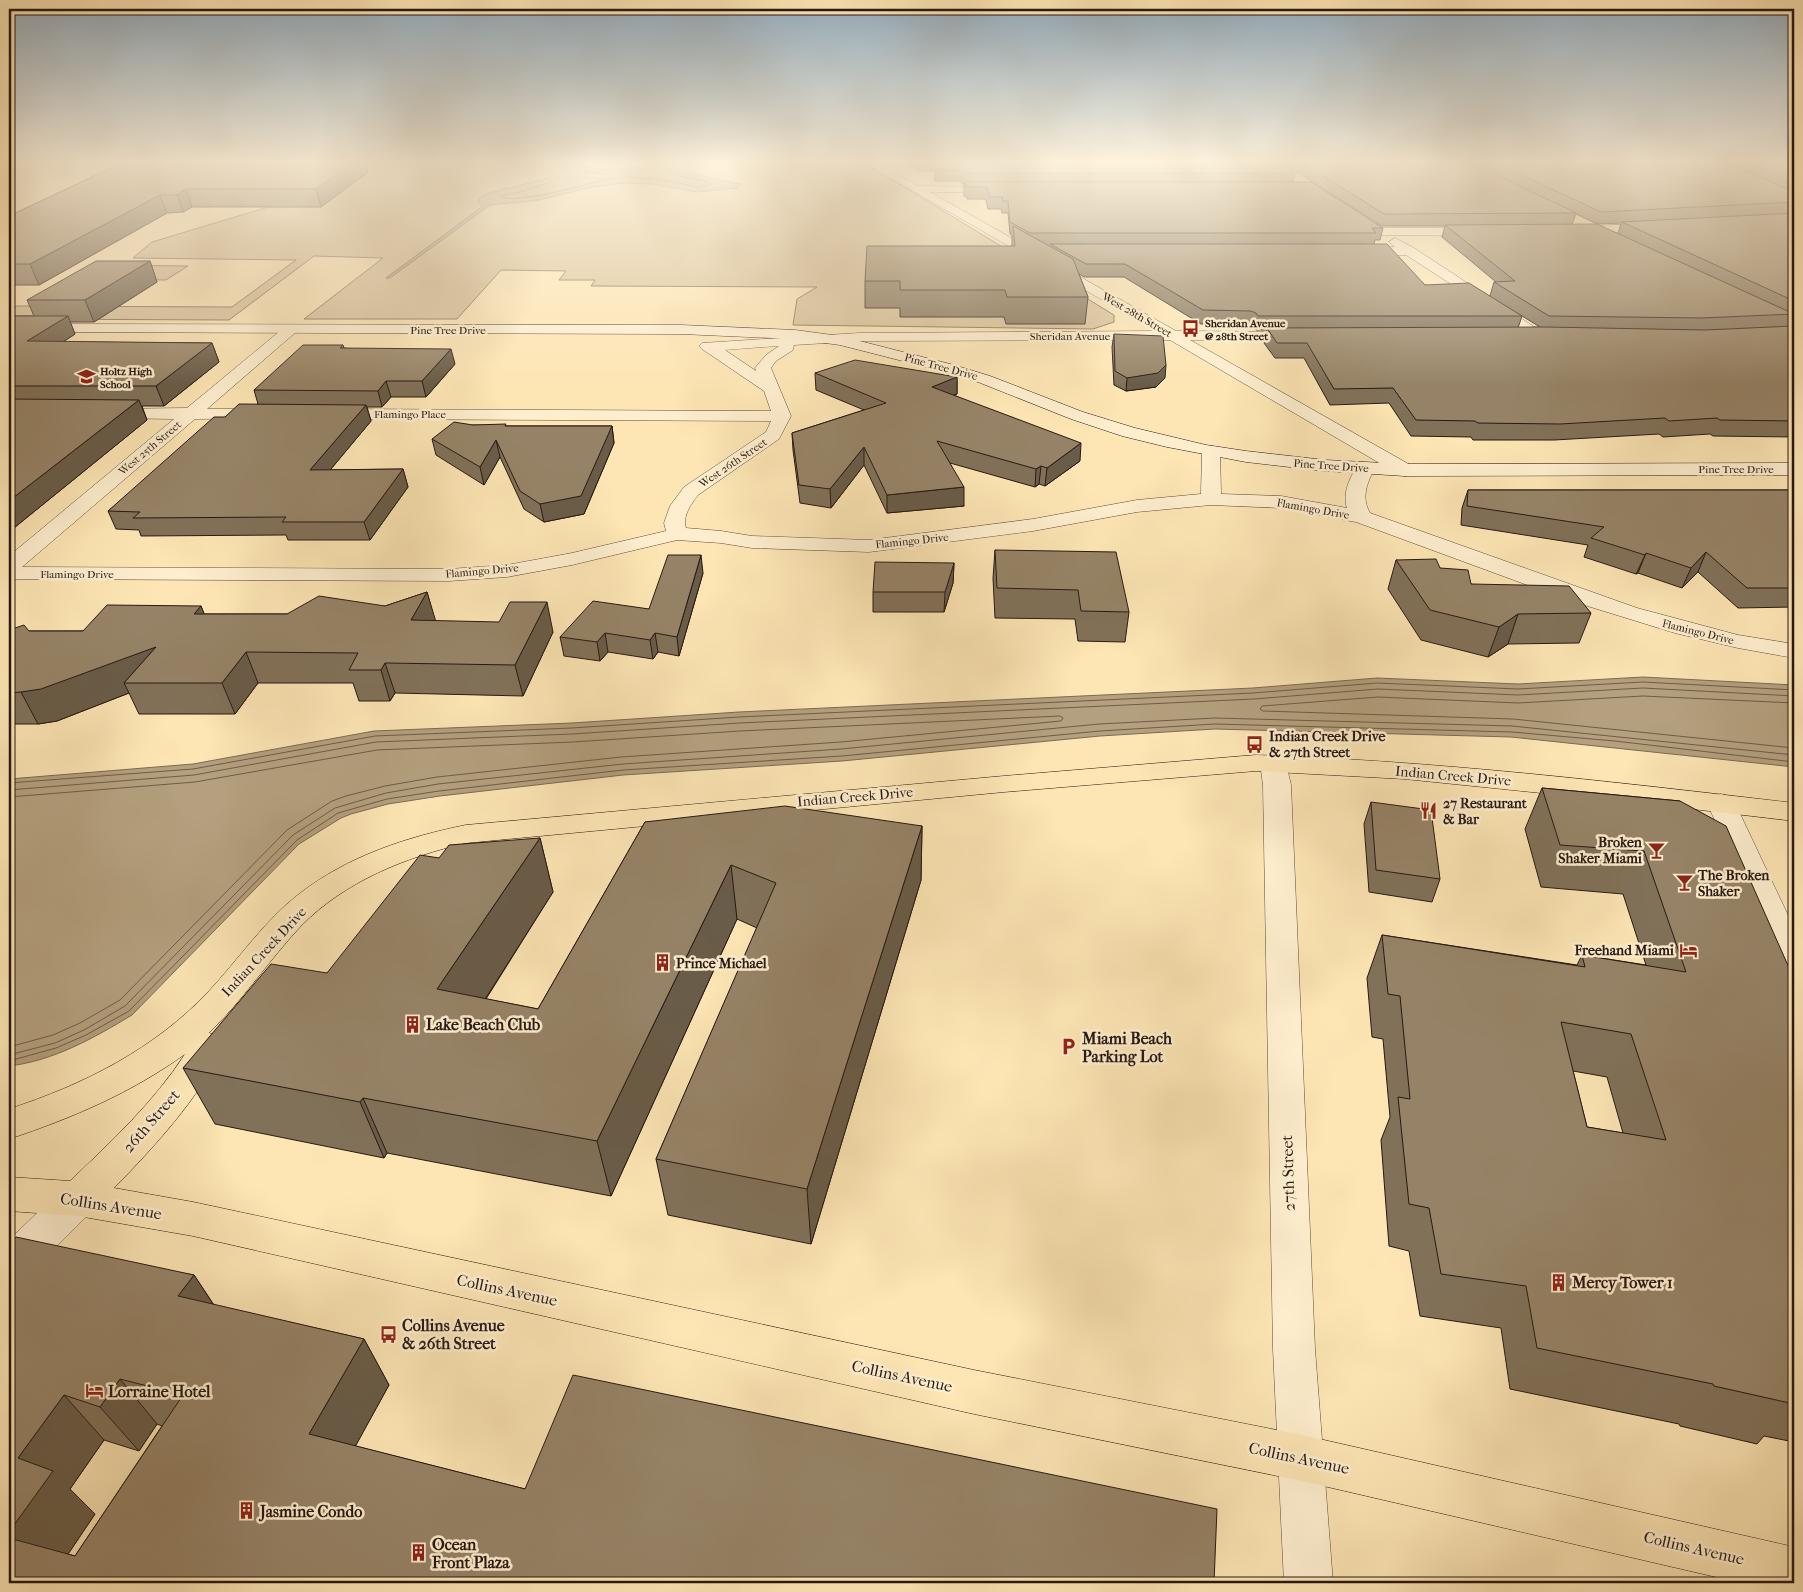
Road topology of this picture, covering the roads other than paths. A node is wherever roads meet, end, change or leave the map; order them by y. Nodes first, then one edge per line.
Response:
1 (1000, 236) edge
2 (1386, 236) edge
3 (1609, 236) edge
4 (1623, 243) edge
5 (1024, 250) junction
6 (1054, 251) edge
7 (1341, 251) edge
8 (1410, 252) junction
9 (9, 328) edge
10 (291, 329) junction
11 (1172, 336) junction
12 (1318, 336) edge
13 (1512, 336) edge
14 (1541, 336) junction
15 (1560, 336) edge
16 (948, 337) junction
17 (832, 339) junction
18 (9, 340) edge
19 (276, 341) junction
20 (613, 345) dead end
21 (699, 346) junction
22 (788, 347) junction
23 (885, 353) junction
24 (923, 361) junction
25 (772, 390) junction
26 (95, 413) edge
27 (191, 413) junction
28 (278, 414) edge
29 (318, 414) edge
30 (782, 416) junction
31 (1211, 452) junction
32 (1365, 469) junction
33 (1794, 469) edge
34 (1405, 470) junction
35 (1211, 499) junction
36 (1362, 517) junction
37 (677, 534) junction
38 (9, 567) edge
39 (9, 574) edge
40 (1794, 651) edge
41 (1273, 763) junction
42 (1721, 804) junction
43 (1794, 812) edge
44 (262, 951) junction
45 (1794, 961) edge
46 (9, 1124) edge
47 (9, 1194) edge
48 (78, 1199) junction
49 (9, 1267) edge
50 (1302, 1458) junction
51 (1794, 1570) edge
52 (1309, 1583) edge

1 - 5 street, West 28th Street
2 - 8 street
3 - 4 street
5 - 6 street
5 - 11 street, West 28th Street
7 - 8 street
8 - 14 street
9 - 10 street, Pine Tree Drive
10 - 17 street, Pine Tree Drive
10 - 19 street, West 25th Street
11 - 12 street, Sheridan Avenue
11 - 16 street, Sheridan Avenue
11 - 34 street, West 28th Street
13 - 14 street
14 - 15 street
16 - 17 street, Sheridan Avenue
16 - 24 street
17 - 21 street, Sheridan Avenue
17 - 23 street, Pine Tree Drive
18 - 19 street, Pine Tree Drive
19 - 20 street, Pine Tree Drive
19 - 27 street, West 25th Street
21 - 22 street, Pine Tree Drive
21 - 25 street
22 - 23 street, Pine Tree Drive
22 - 25 street
23 - 24 street, Pine Tree Drive
24 - 31 street, Pine Tree Drive
25 - 30 street
26 - 27 street
27 - 28 street
27 - 38 street, West 25th Street
29 - 30 street, Flamingo Place
30 - 37 street, West 26th Street
31 - 32 street, Pine Tree Drive
31 - 35 street
32 - 34 street, Pine Tree Drive
32 - 36 street
33 - 34 street, Pine Tree Drive
35 - 36 street, Flamingo Drive
35 - 37 street, Flamingo Drive
36 - 40 street, Flamingo Drive
37 - 39 street, Flamingo Drive
41 - 42 main road, Indian Creek Drive
41 - 44 main road, Indian Creek Drive
41 - 50 street, 27th Street
42 - 43 main road, Indian Creek Drive
42 - 45 street
44 - 46 main road, Indian Creek Drive
44 - 48 main road, 26th Street
47 - 48 main road, Collins Avenue
48 - 49 street, 26th Street
48 - 50 main road, Collins Avenue
50 - 51 main road, Collins Avenue
50 - 52 street, 27th Street

